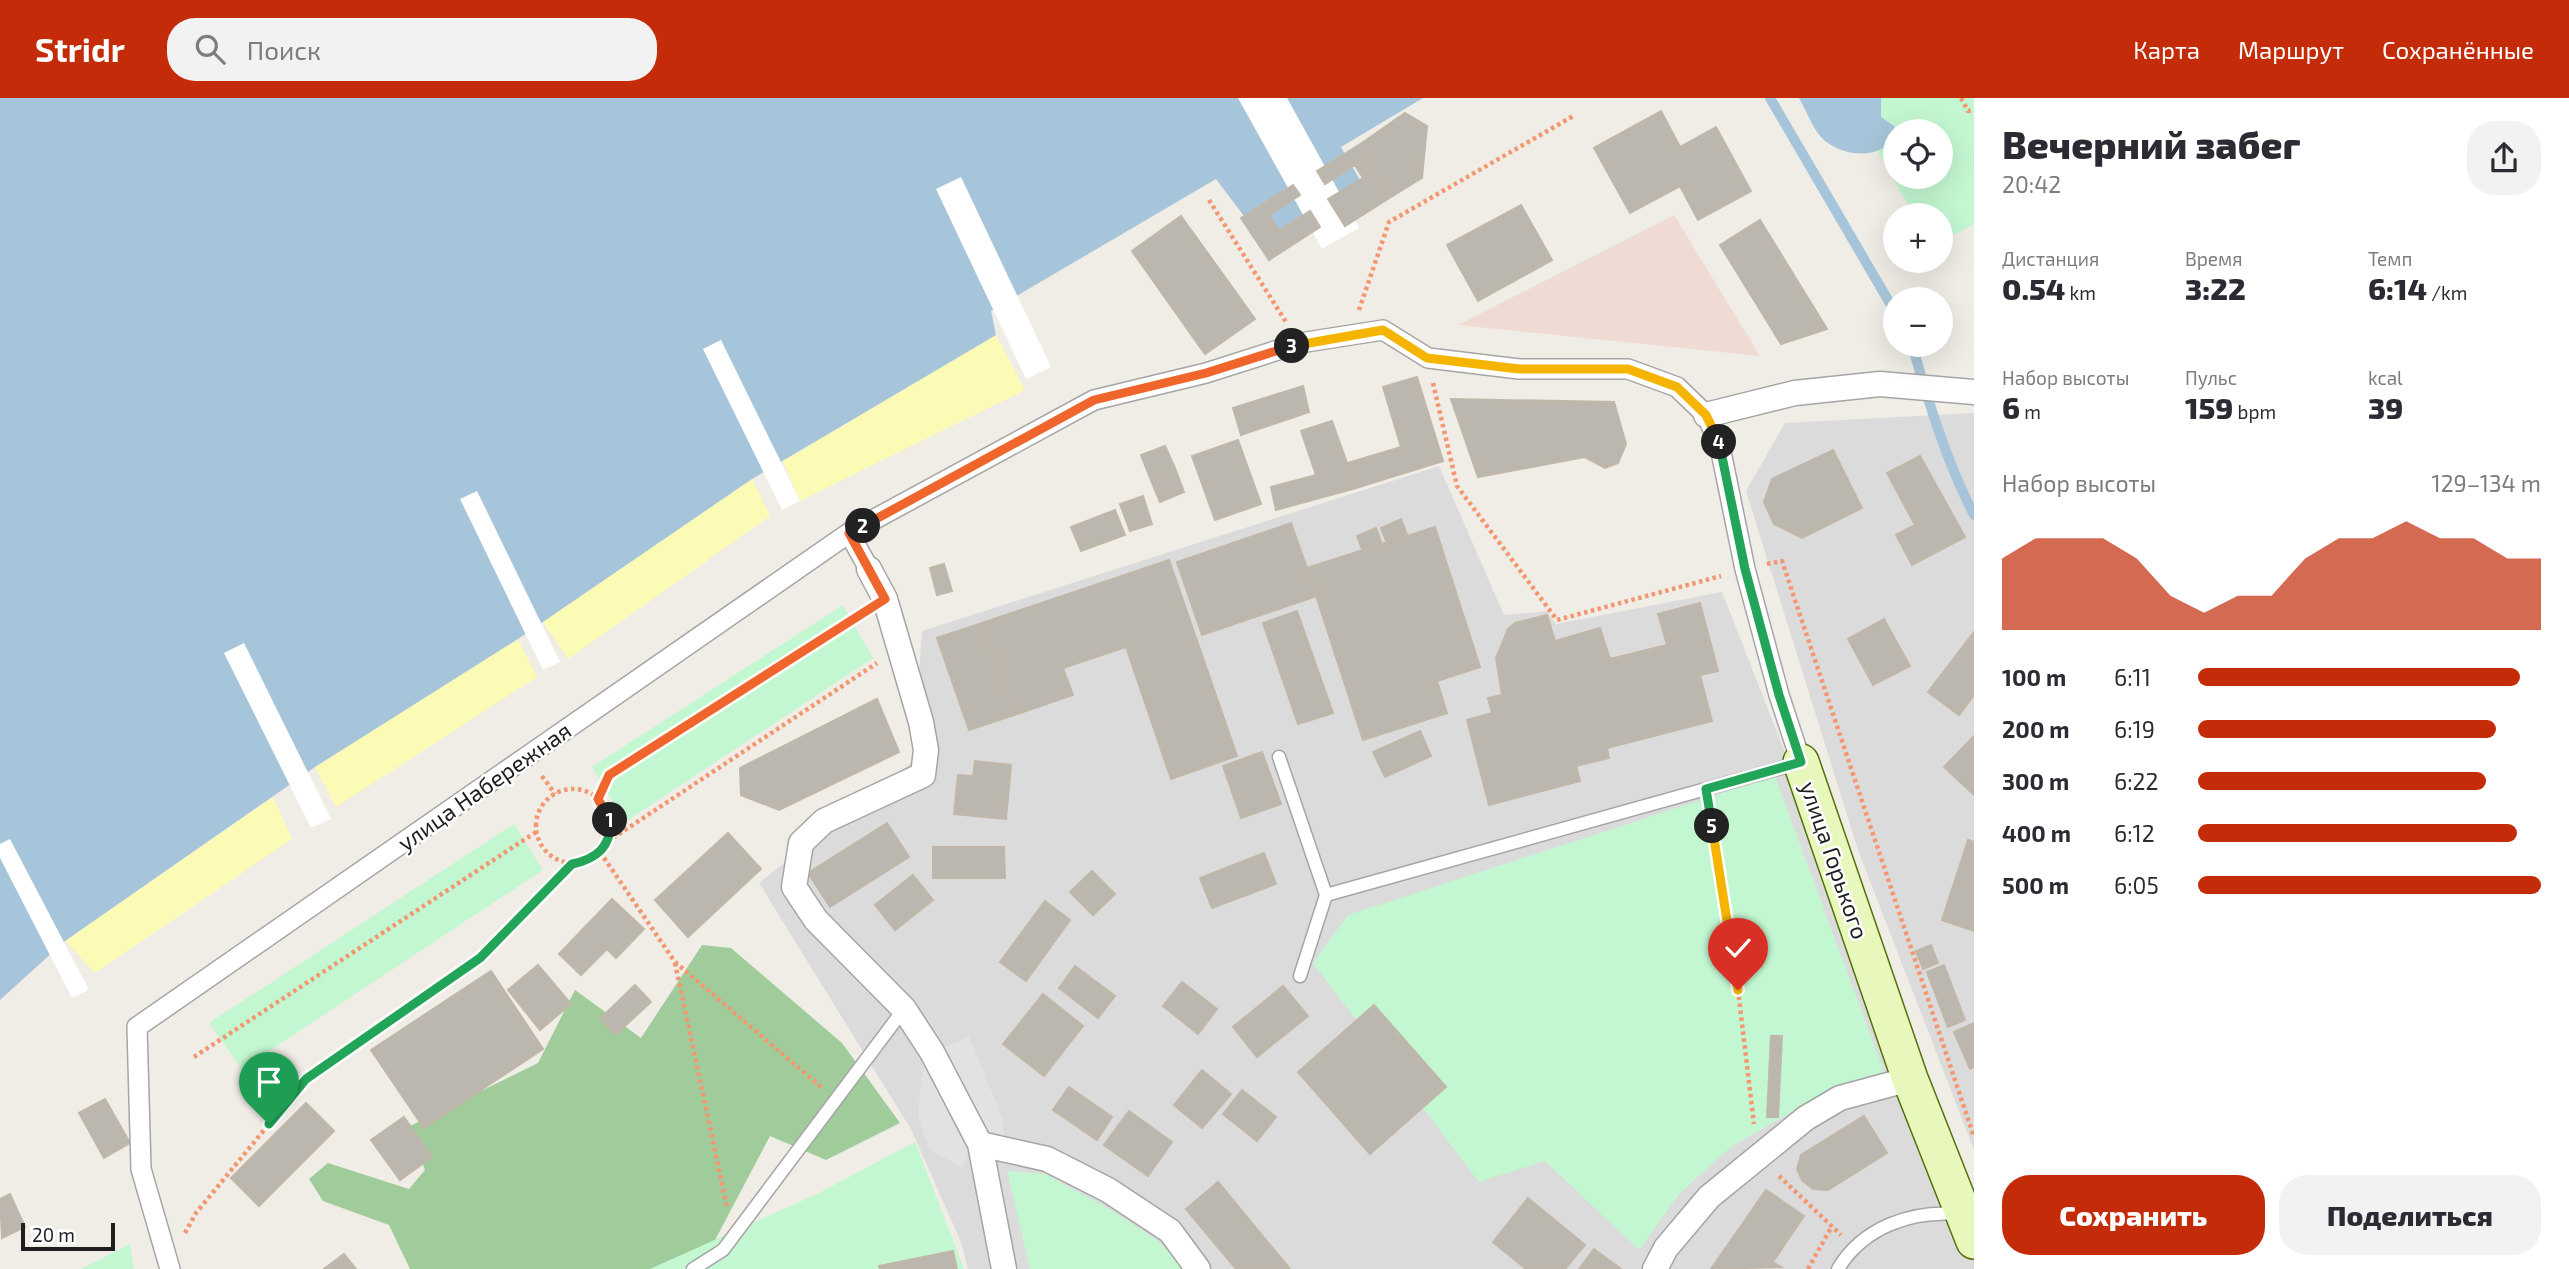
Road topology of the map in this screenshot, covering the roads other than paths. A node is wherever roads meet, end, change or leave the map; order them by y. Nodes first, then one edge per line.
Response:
1 (1974, 392) edge
2 (1706, 415) junction
3 (1046, 426) joint
4 (849, 533) junction
5 (869, 569) joint
6 (1279, 757) dead end
7 (1801, 762) junction
8 (1326, 895) junction
9 (1300, 976) dead end
10 (904, 1009) junction
11 (1910, 1079) junction
12 (980, 1144) junction
13 (1968, 1228) edge
14 (169, 1265) edge
15 (694, 1269) edge
16 (1004, 1269) edge
17 (1198, 1269) edge
18 (1655, 1269) edge
19 (1838, 1269) edge

1 - 2 street
2 - 3 street, улица Горького
2 - 7 street, улица Горького
3 - 4 street, улица Набережная
4 - 5 street
4 - 14 street, улица Набережная
5 - 10 street
6 - 8 lane
7 - 8 lane
7 - 11 main road, улица Горького
8 - 9 lane
10 - 12 street
10 - 15 lane
11 - 13 main road, улица Горького
11 - 18 street
12 - 16 street
12 - 17 street
13 - 19 lane

